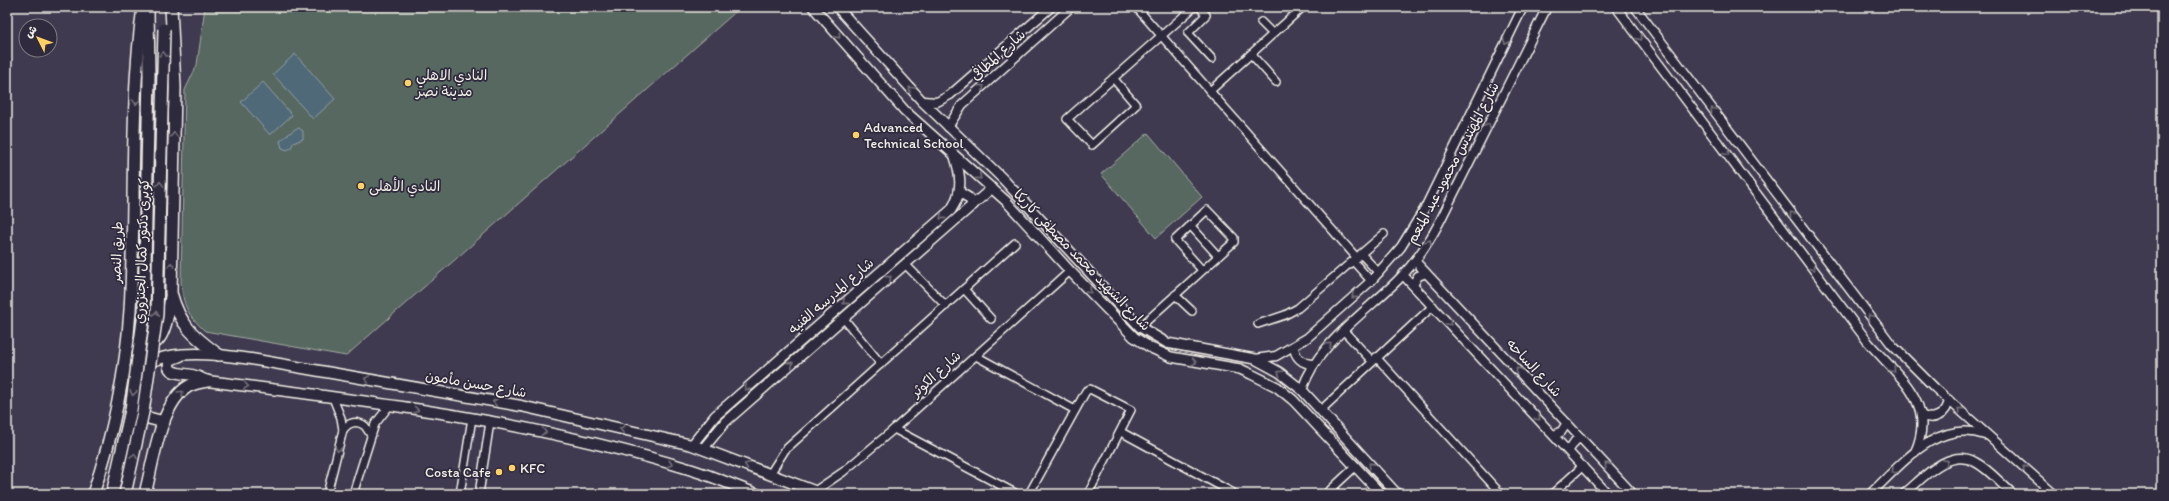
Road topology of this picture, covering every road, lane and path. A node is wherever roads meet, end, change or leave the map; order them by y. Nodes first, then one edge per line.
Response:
1 (143, 7) edge
2 (148, 7) edge
3 (166, 7) edge
4 (171, 7) edge
5 (813, 7) edge
6 (837, 7) edge
7 (1051, 7) edge
8 (1071, 7) edge
9 (1136, 7) edge
10 (1194, 7) edge
11 (1200, 7) edge
12 (1303, 7) edge
13 (1523, 7) edge
14 (1547, 7) edge
15 (1616, 7) edge
16 (1635, 7) edge
17 (1261, 22) dead end
18 (1273, 34) junction
19 (1161, 36) junction
20 (1251, 54) junction
21 (1212, 59) dead end
22 (1113, 78) junction
23 (1276, 82) dead end
24 (957, 90) junction
25 (1210, 91) junction
26 (922, 100) junction
27 (967, 100) junction
28 (948, 127) junction
29 (955, 157) junction
30 (992, 188) junction
31 (959, 192) junction
32 (973, 205) junction
33 (1190, 225) junction
34 (1384, 234) dead end
35 (1015, 243) dead end
36 (1218, 256) junction
37 (1357, 257) junction
38 (1415, 261) junction
39 (905, 264) junction
40 (1202, 270) junction
41 (1070, 272) junction
42 (1426, 273) junction
43 (1379, 274) junction
44 (1403, 275) junction
45 (1371, 281) junction
46 (1413, 285) junction
47 (964, 289) junction
48 (171, 293) junction
49 (1175, 295) junction
50 (946, 306) junction
51 (1433, 306) junction
52 (1192, 311) dead end
53 (844, 319) junction
54 (990, 319) dead end
55 (1258, 324) dead end
56 (1140, 327) junction
57 (1344, 331) junction
58 (127, 341) junction
59 (1294, 347) junction
60 (192, 354) junction
61 (219, 355) junction
62 (976, 356) junction
63 (1255, 359) junction
64 (1374, 359) junction
65 (881, 364) junction
66 (1313, 364) junction
67 (122, 379) junction
68 (207, 381) junction
69 (1302, 390) junction
70 (333, 398) junction
71 (1949, 400) junction
72 (390, 405) junction
73 (116, 410) junction
74 (1075, 410) junction
75 (1320, 410) junction
76 (1921, 415) junction
77 (472, 418) junction
78 (164, 422) junction
79 (490, 422) junction
80 (1567, 423) junction
81 (894, 429) junction
82 (343, 430) junction
83 (1121, 432) junction
84 (371, 434) junction
85 (1554, 435) junction
86 (1989, 436) junction
87 (1581, 438) junction
88 (692, 445) junction
89 (703, 449) junction
90 (1568, 450) junction
91 (1915, 452) junction
92 (1356, 466) junction
93 (1583, 466) junction
94 (770, 474) junction
95 (356, 492) edge
96 (819, 492) edge
97 (94, 494) edge
98 (112, 494) edge
99 (125, 494) edge
100 (145, 494) edge
101 (327, 494) edge
102 (460, 494) edge
103 (479, 494) edge
104 (757, 494) edge
105 (1017, 494) edge
106 (1029, 494) edge
107 (1088, 494) edge
108 (1235, 494) edge
109 (1326, 494) edge
110 (1381, 494) edge
111 (1397, 494) edge
112 (1500, 494) edge
113 (1552, 494) edge
114 (1608, 494) edge
115 (1633, 494) edge
116 (1870, 494) edge
117 (1904, 494) edge
118 (2013, 494) edge
119 (2054, 494) edge

1 -> 58 highway, طريق النصر
2 -> 98 highway, كوبرى دكتور كمال الجنزوري, bridge
99 -> 3 highway, كوبرى دكتور كمال الجنزوري, bridge
48 -> 4 highway
5 -> 29 main road, شارع الشهيد محمد مصطفى كاريكا
26 -> 6 main road, شارع الشهيد محمد مصطفى كاريكا
7 - 24 street, شارع المطافي
27 -> 8 street, شارع المطافي
9 - 19 street
10 - 19 street
11 - 21 street
12 - 18 street
13 -> 43 street, شارع المهندس محمود عبد المنعم
38 -> 14 street, شارع المهندس محمود عبد المنعم
15 -> 76 street
71 -> 16 street
17 - 18 street
18 - 20 street
19 - 22 street
19 - 25 street
20 - 23 street
20 - 25 street
22 - 22 street
24 - 26 street, شارع المطافي
24 - 27 street
25 - 37 street
26 - 28 main road, شارع الشهيد محمد مصطفى كاريكا
27 - 28 street, شارع المطافي
28 - 56 main road, شارع الشهيد محمد مصطفى كاريكا
29 -> 30 main road, شارع الشهيد محمد مصطفى كاريكا
29 - 31 main road, شارع المدرسه الفنيه
30 - 32 main road, شارع المدرسه الفنيه
30 - 41 main road, شارع الشهيد محمد مصطفى كاريكا
31 - 32 main road
31 -> 88 main road, شارع المدرسه الفنيه
32 - 39 main road, شارع المدرسه الفنيه
33 - 36 street
33 - 36 street
33 - 40 street
34 - 37 street
35 - 47 street
36 - 40 street
37 - 43 street
37 - 45 street
37 - 55 street
38 - 42 street, شارع الساحه
38 - 44 street, شارع المهندس محمود عبد المنعم
39 - 50 street
53 -> 39 main road, شارع المدرسه الفنيه
40 - 49 street
41 - 62 street, شارع الكوثر
41 -> 92 main road, شارع الشهيد محمد مصطفى كاريكا
42 - 46 street
80 -> 42 street, شارع الساحه
43 - 45 street, شارع المهندس محمود عبد المنعم
44 - 46 street
44 - 57 street, شارع المهندس محمود عبد المنعم
45 -> 59 street, شارع المهندس محمود عبد المنعم
46 - 51 street
47 - 50 street
47 - 54 street
48 - 58 highway
48 - 61 highway
49 - 52 street
49 - 56 street
50 - 65 street
51 - 64 street
51 -> 85 street
53 - 65 street
89 -> 53 main road, شارع المدرسه الفنيه
56 - 63 main road, شارع الشهيد محمد مصطفى كاريكا
57 - 64 street
66 -> 57 street, شارع المهندس محمود عبد المنعم
58 - 67 highway, طريق النصر
59 - 63 street, شارع المهندس محمود عبد المنعم
59 - 66 street
60 - 61 main road, شارع حسن مأمون
60 - 67 main road, شارع حسن مأمون
60 - 68 main road
88 -> 61 main road, شارع حسن مأمون
62 - 74 street
62 - 81 street, شارع الكوثر
69 -> 63 main road, شارع الشهيد محمد مصطفى كاريكا
64 - 75 street
64 - 112 street
65 - 94 street
66 - 69 street, شارع المهندس محمود عبد المنعم
67 - 73 highway, طريق النصر
68 -> 70 main road
78 -> 68 highway
69 - 75 main road, شارع الشهيد محمد مصطفى كاريكا
70 - 72 main road
70 - 82 street
71 - 76 street
86 -> 71 street
72 -> 77 main road
72 - 84 street
73 - 78 highway
73 - 97 highway, طريق النصر
74 - 83 street
74 - 106 street
111 -> 75 main road, شارع الشهيد محمد مصطفى كاريكا
76 - 91 street
77 - 79 main road
77 - 102 street
78 - 100 highway
79 - 103 street
79 -> 104 main road
80 - 85 street
80 - 87 street, شارع الساحه
81 - 96 street, شارع الكوثر
81 - 105 street
82 - 84 street
82 -> 101 street
83 - 107 street
83 - 108 street
84 - 95 street
85 - 90 street
86 - 91 street
119 -> 86 street
87 - 90 street
115 -> 87 street, شارع الساحه
88 - 89 main road, شارع حسن مأمون
94 -> 89 main road, شارع حسن مأمون
90 - 93 street
91 -> 116 street
92 - 109 street
92 - 110 main road, شارع الشهيد محمد مصطفى كاريكا
93 - 113 street
93 - 114 street
94 - 96 main road, شارع حسن مأمون
117 -> 118 street

